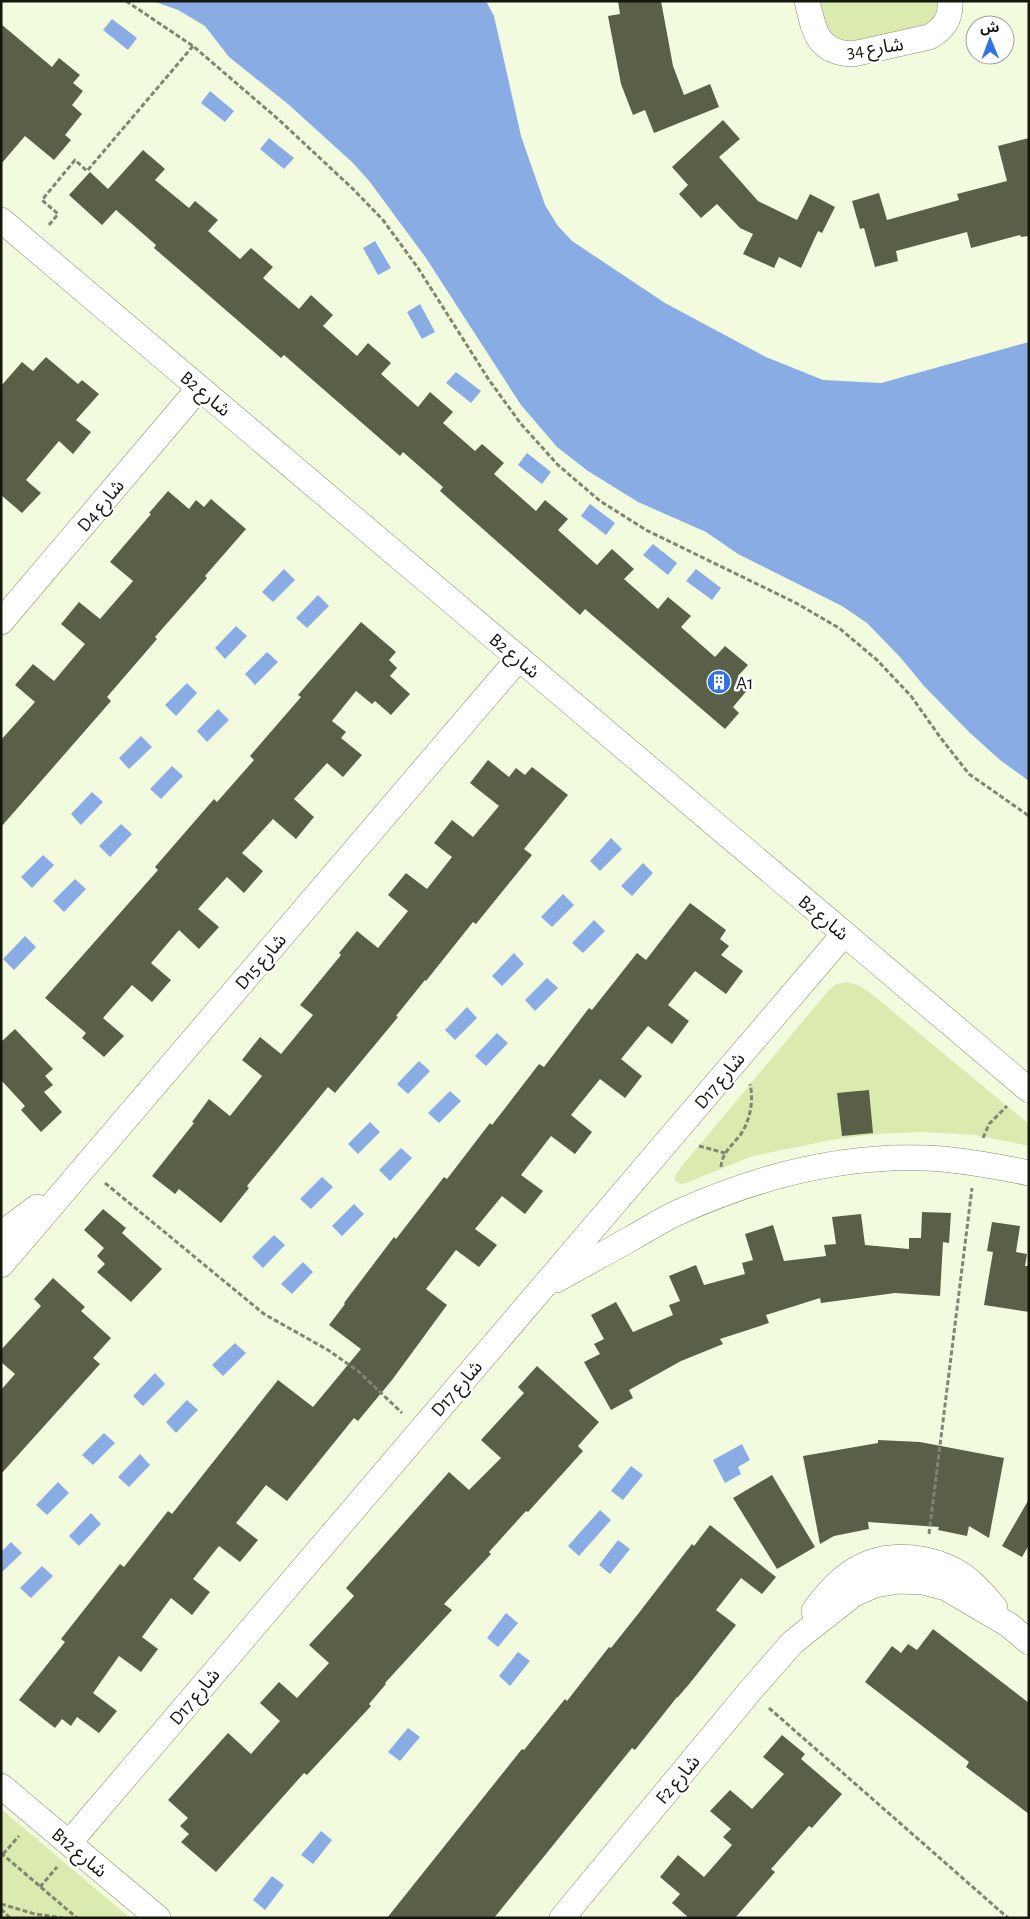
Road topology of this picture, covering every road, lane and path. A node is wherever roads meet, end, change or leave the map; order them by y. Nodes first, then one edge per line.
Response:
1 (126, 1) edge
2 (807, 1) edge
3 (950, 1) edge
4 (193, 46) junction
5 (1, 220) edge
6 (32, 246) junction
7 (199, 388) junction
8 (1, 622) edge
9 (520, 658) junction
10 (1029, 816) edge
11 (844, 934) junction
12 (743, 1052) junction
13 (1019, 1097) edge
14 (975, 1163) junction
15 (80, 1172) junction
16 (1029, 1173) edge
17 (727, 1192) junction
18 (1, 1234) edge
19 (1, 1265) edge
20 (543, 1287) junction
21 (420, 1430) junction
22 (926, 1560) junction
23 (1009, 1625) junction
24 (794, 1642) junction
25 (1029, 1642) edge
26 (750, 1691) junction
27 (1, 1786) edge
28 (23, 1831) dead end
29 (2, 1853) edge
30 (65, 1853) junction
31 (40, 1887) junction
32 (1, 1904) edge
33 (1, 1909) edge
34 (10, 1918) edge
35 (63, 1918) edge
36 (77, 1918) edge
37 (158, 1918) edge
38 (562, 1918) edge
39 (1008, 1918) edge

1 - 4 path
2 - 3 street, شارع 34
4 - 6 path
4 - 10 path
5 - 6 street, B2 شارع
6 - 7 street, B2 شارع
7 - 8 street, D4 شارع
7 - 9 street, B2 شارع
9 - 11 street, B2 شارع
9 - 15 street, D15 شارع
11 - 12 street, D17 شارع
11 - 13 street, B2 شارع
12 - 17 path
12 - 20 street, D17 شارع
13 - 14 path
14 - 16 street
14 - 17 street
14 - 22 path
15 - 18 street
15 - 19 street, D15 شارع
15 - 21 path
17 - 20 street
20 - 21 street, D17 شارع
21 - 30 street, D17 شارع
22 - 23 street, F2 شارع
22 - 24 street, F2 شارع
23 - 24 street, F2 شارع
23 - 25 street, F2 شارع
24 - 26 street, F2 شارع
26 - 38 street, F2 شارع
26 - 39 path
27 - 30 street, B12 شارع
28 - 29 path
29 - 31 path
30 - 31 path
30 - 37 street, B12 شارع
31 - 36 path
32 - 35 path
33 - 34 path

